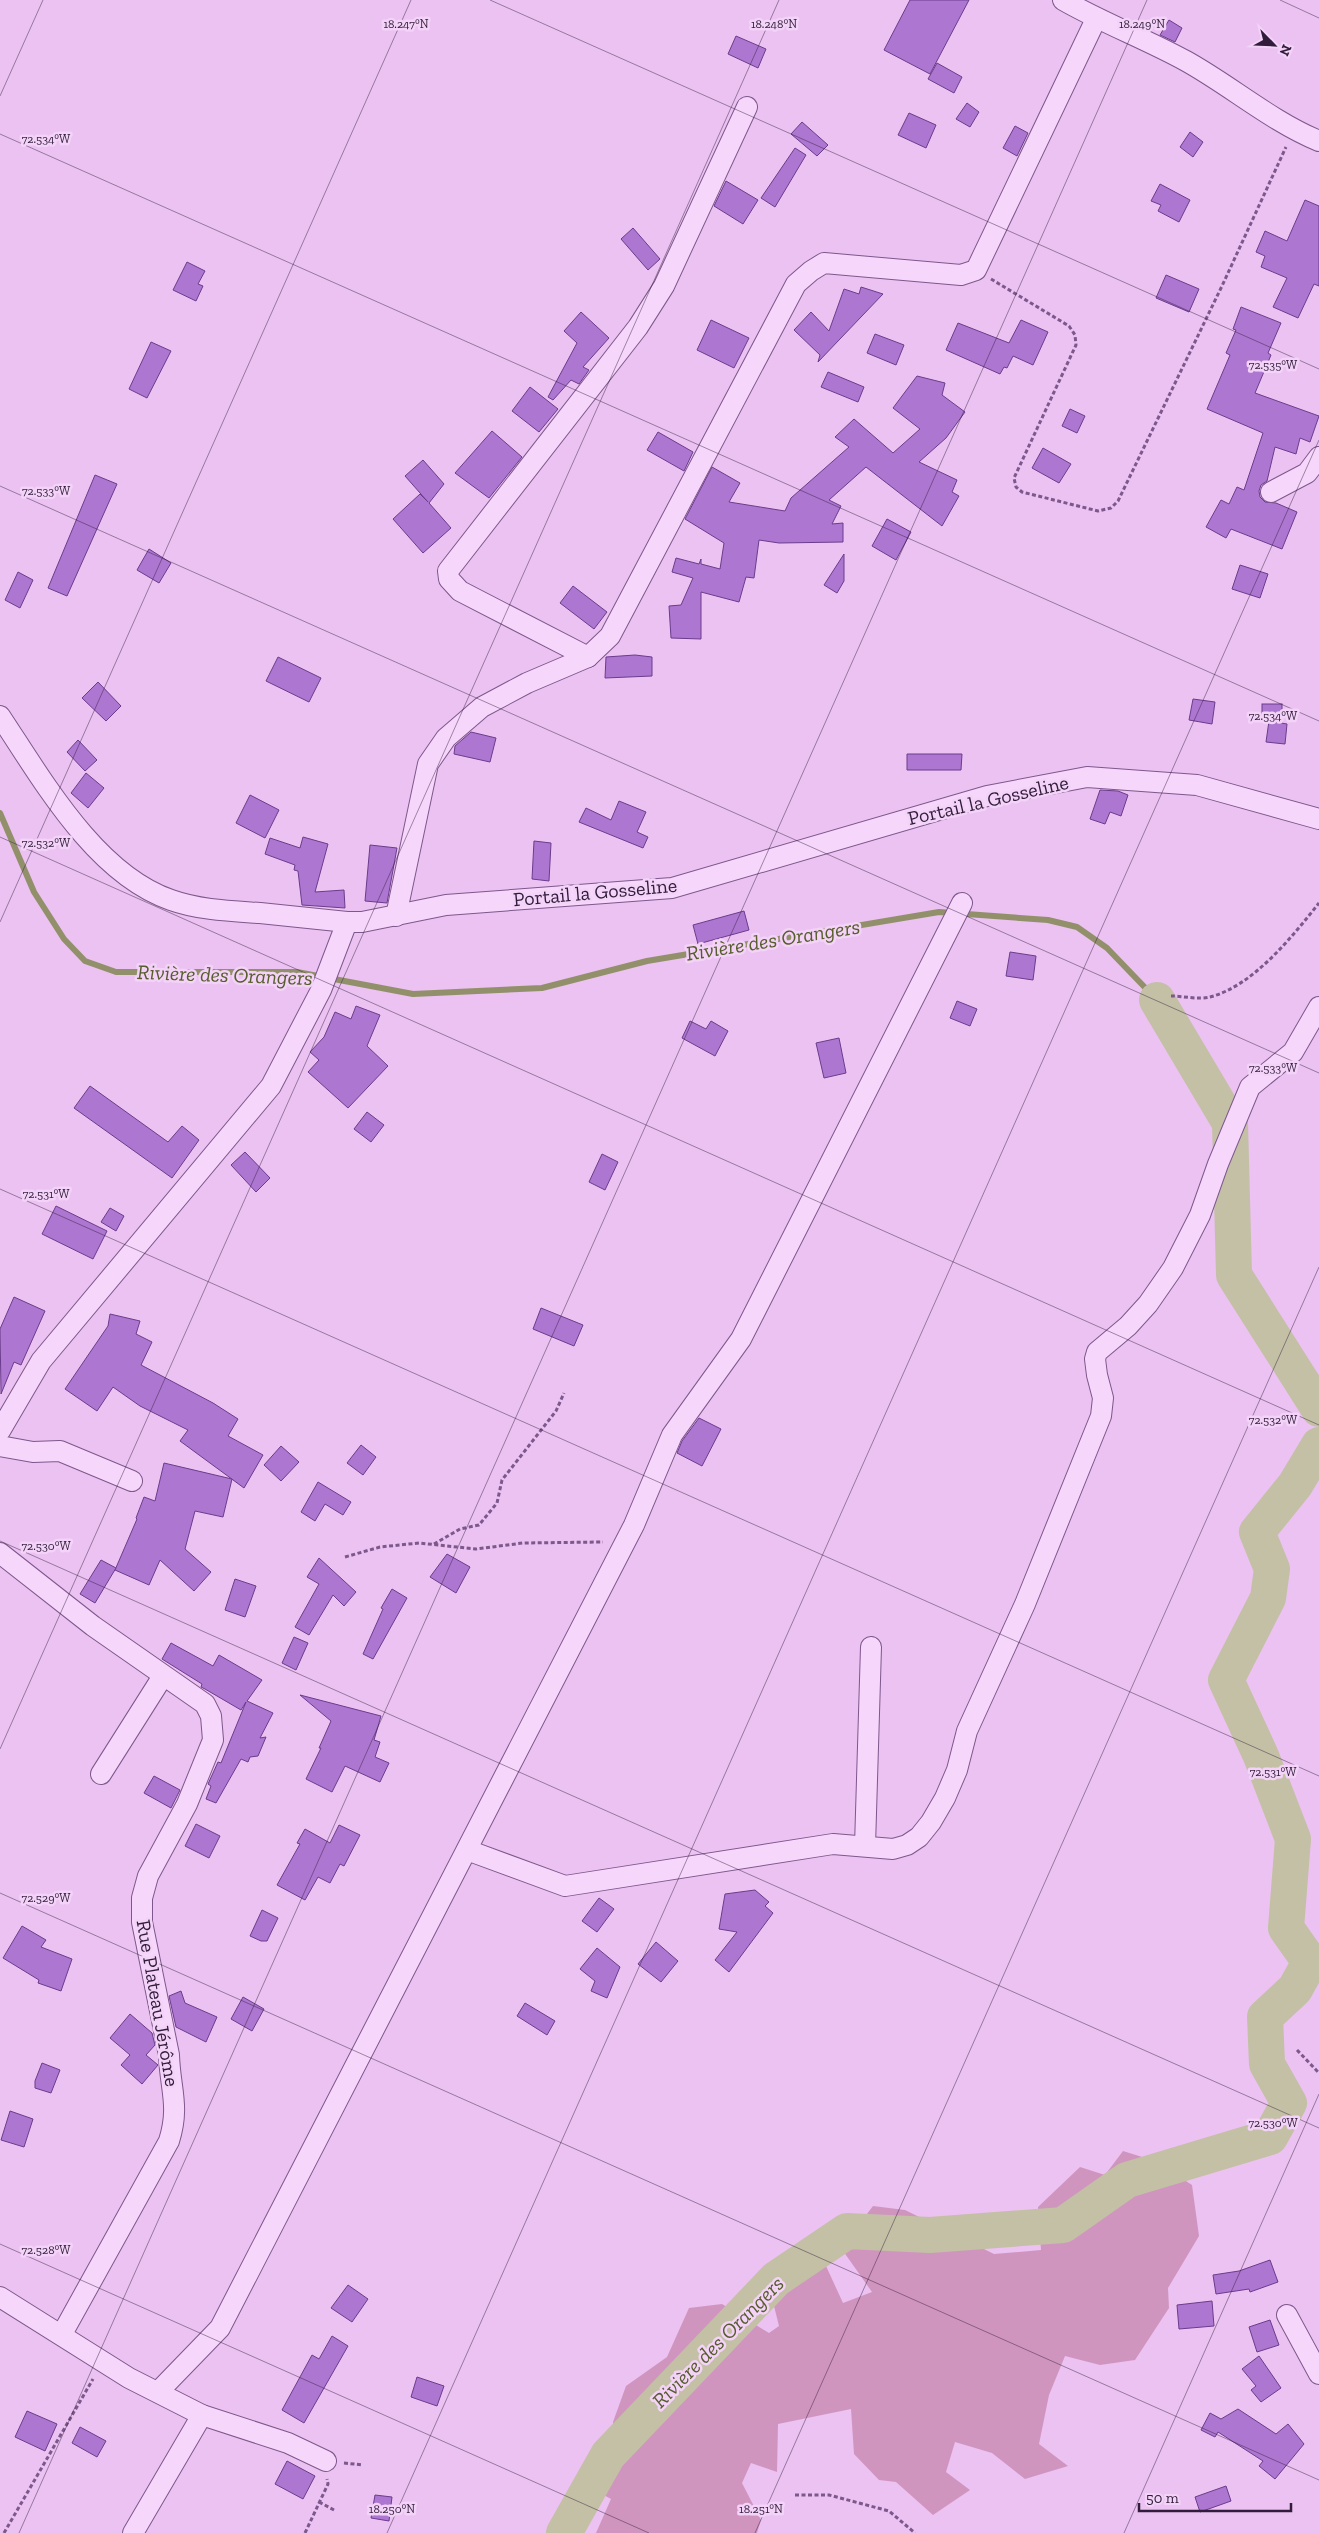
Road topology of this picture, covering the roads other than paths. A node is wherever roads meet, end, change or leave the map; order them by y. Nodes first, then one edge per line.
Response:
1 (1063, 0) edge
2 (1096, 19) junction
3 (747, 107) dead end
4 (1319, 141) edge
5 (1319, 457) edge
6 (1270, 492) dead end
7 (588, 657) junction
8 (0, 716) edge
9 (1319, 819) edge
10 (962, 903) dead end
11 (396, 916) junction
12 (348, 922) junction
13 (1319, 1007) edge
14 (0, 1431) edge
15 (0, 1446) edge
16 (132, 1481) dead end
17 (0, 1553) edge
18 (871, 1647) dead end
19 (163, 1676) junction
20 (101, 1774) dead end
21 (865, 1846) junction
22 (467, 1850) junction
23 (0, 2297) edge
24 (1287, 2314) dead end
25 (62, 2334) junction
26 (1319, 2374) edge
27 (158, 2392) junction
28 (202, 2414) junction
29 (326, 2461) road end
30 (133, 2533) edge

1 - 2 street
2 - 4 street
2 - 7 street
3 - 7 street
5 - 6 street
7 - 11 street
8 - 12 street, Portail la Gosseline
9 - 11 street, Portail la Gosseline
10 - 22 street
11 - 12 street, Portail la Gosseline
12 - 14 street
13 - 21 street
15 - 16 street
17 - 19 street, Rue Plateau Jérôme
18 - 21 street
19 - 20 street
19 - 25 street, Rue Plateau Jérôme
21 - 22 street
22 - 27 street
23 - 25 street
24 - 26 street
25 - 27 street
27 - 28 street
28 - 29 street
28 - 30 street

